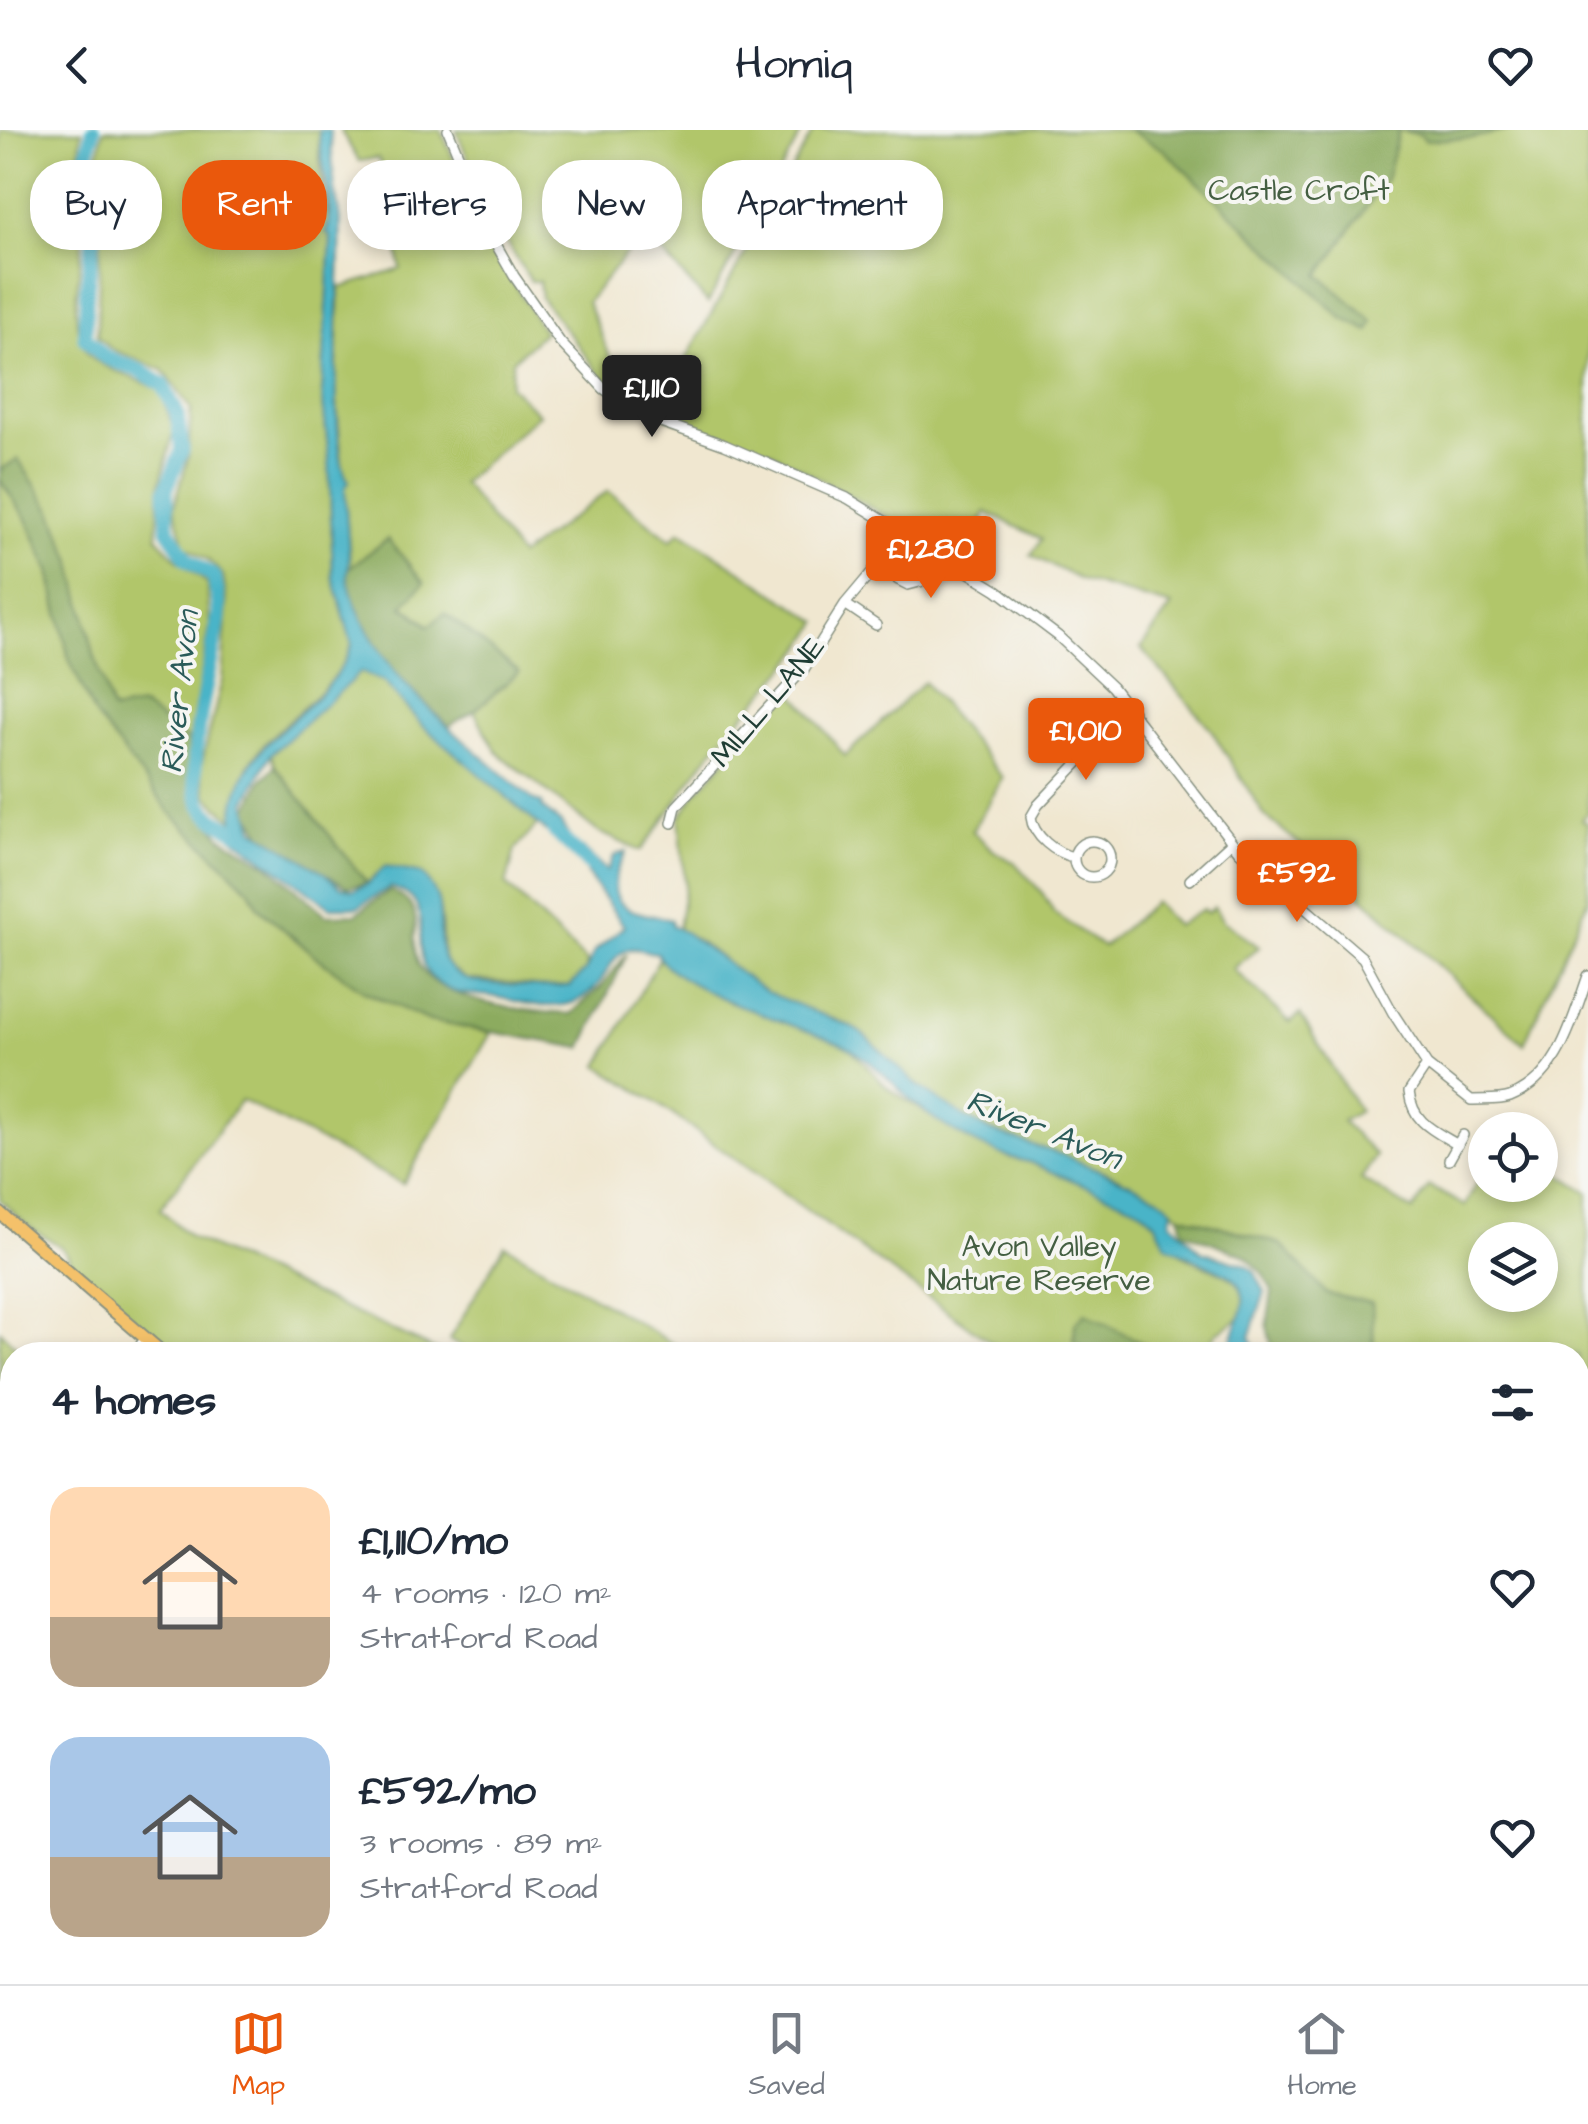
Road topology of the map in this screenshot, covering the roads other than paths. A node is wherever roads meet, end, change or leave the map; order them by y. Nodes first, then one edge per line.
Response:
1 (448, 130) edge
2 (904, 535) junction
3 (949, 559) junction
4 (898, 580) dead end
5 (845, 604) junction
6 (876, 626) dead end
7 (1133, 711) junction
8 (672, 823) dead end
9 (1232, 842) junction
10 (1074, 857) junction
11 (1190, 880) dead end
12 (1588, 976) edge
13 (1427, 1065) junction
14 (1450, 1160) dead end
15 (0, 1213) edge
16 (146, 1338) junction
17 (143, 1342) edge
18 (150, 1342) edge

1 - 2 street
2 - 3 street
2 - 5 street, MILL LANE
3 - 4 street
3 - 7 street
5 - 6 street
5 - 8 street, MILL LANE
7 - 9 street
7 - 10 street
9 - 11 street
9 - 13 street
10 - 10 street
12 - 13 street
13 - 14 street
15 - 16 main road
16 - 17 street
16 - 18 main road

